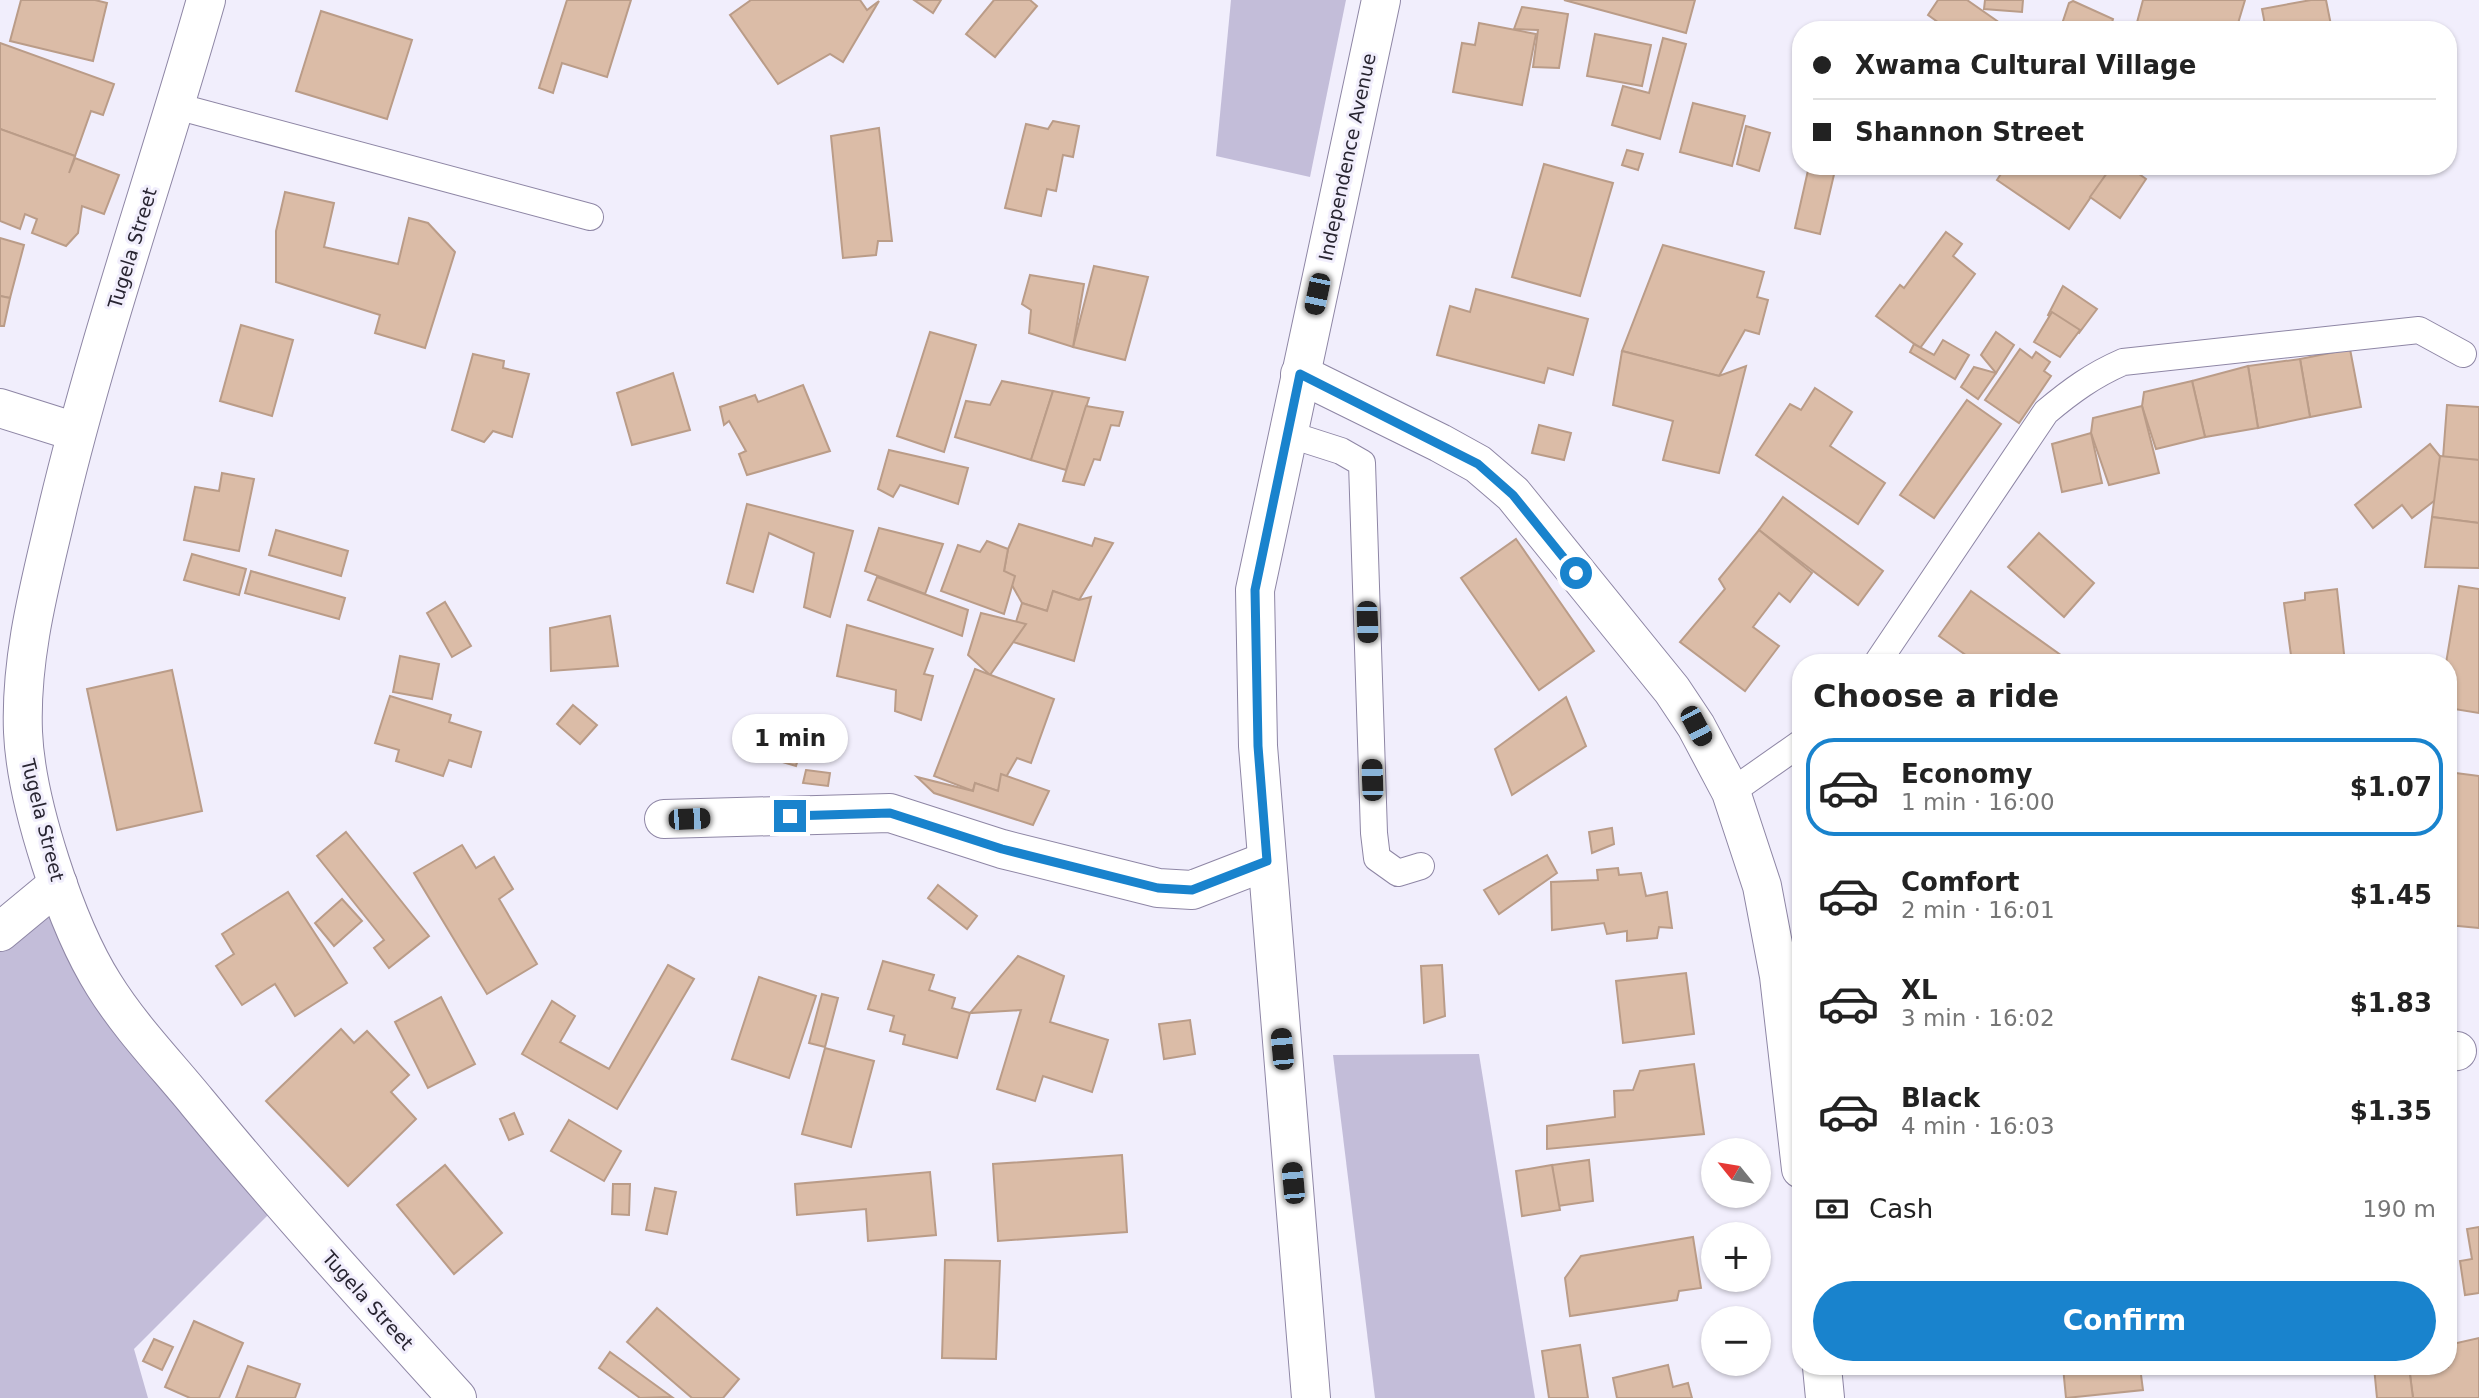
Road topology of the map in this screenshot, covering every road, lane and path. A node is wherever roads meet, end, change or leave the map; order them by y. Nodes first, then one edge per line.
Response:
1 (206, 0) edge
2 (1381, 0) edge
3 (176, 106) junction
4 (590, 217) dead end
5 (2463, 354) dead end
6 (1300, 374) junction
7 (0, 408) edge
8 (76, 432) junction
9 (1288, 434) junction
10 (1883, 654) edge
11 (1792, 749) edge
12 (1731, 792) junction
13 (664, 819) dead end
14 (1267, 861) junction
15 (1421, 866) dead end
16 (58, 884) junction
17 (0, 932) edge
18 (1792, 1088) edge
19 (1823, 1375) edge
20 (457, 1398) edge
21 (1311, 1398) edge
22 (1825, 1398) edge

1 - 3 street, Tugela Street
2 - 6 street, Independence Avenue
3 - 4 lane
3 - 8 street, Tugela Street
5 - 10 lane
6 - 9 street, Independence Avenue
6 - 12 street
7 - 8 street
8 - 16 street, Tugela Street
9 - 14 street, Independence Avenue
9 - 15 lane
11 - 12 lane
12 - 18 street
13 - 14 street
14 - 21 street, Independence Avenue
16 - 17 street
16 - 20 street, Tugela Street
19 - 22 street

